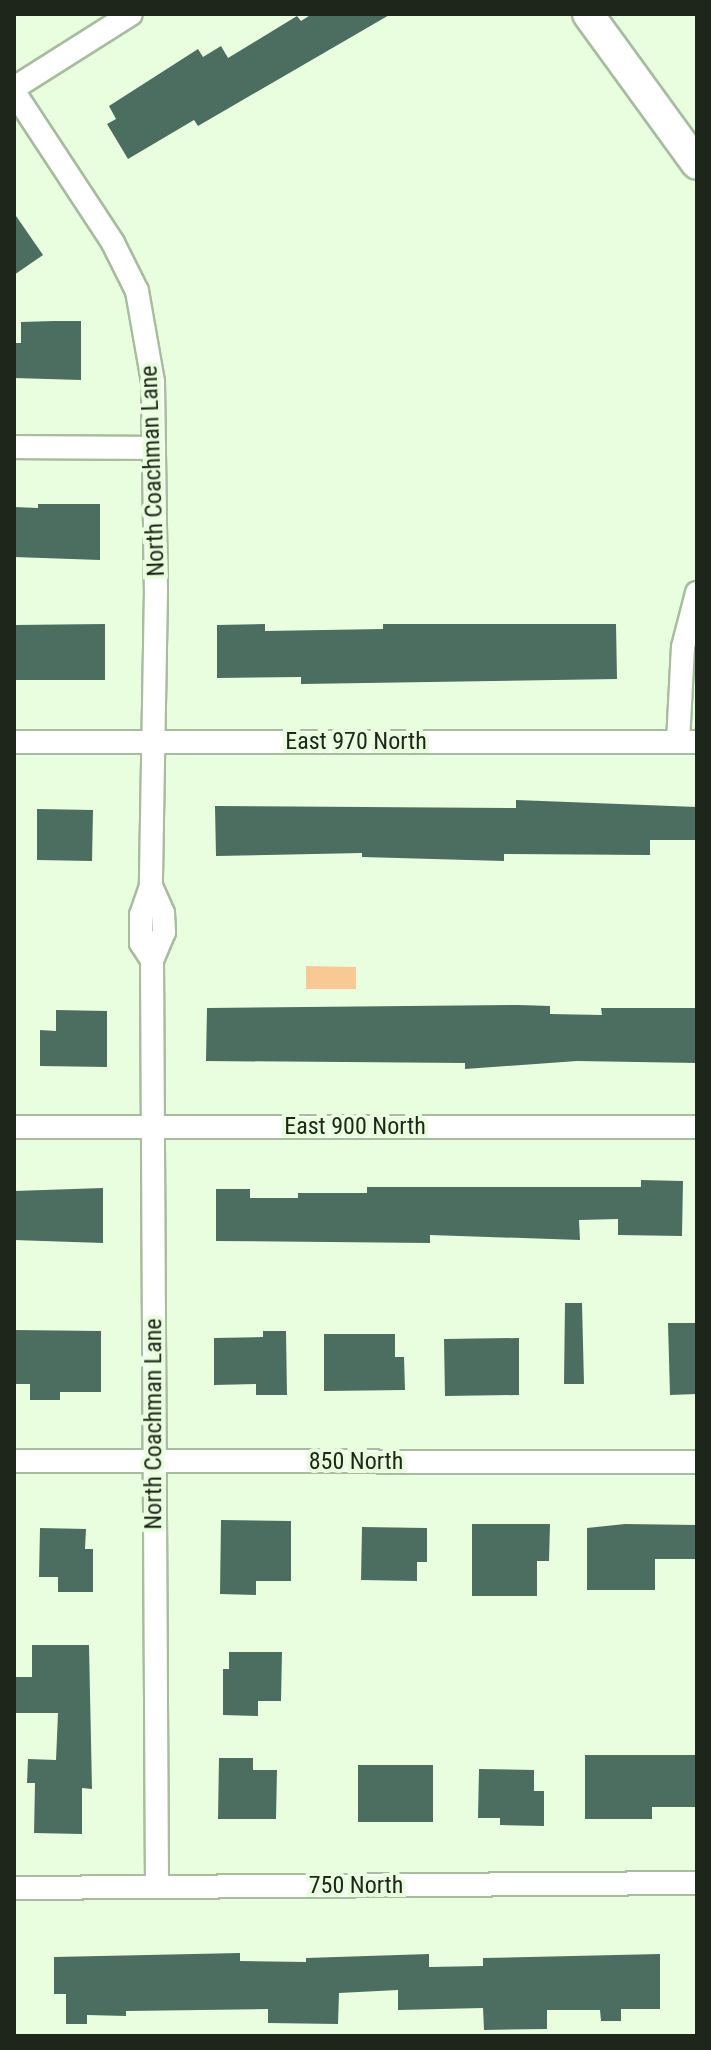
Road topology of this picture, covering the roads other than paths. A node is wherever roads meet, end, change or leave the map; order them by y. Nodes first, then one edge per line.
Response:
1 (131, 14) edge
2 (588, 14) edge
3 (14, 90) edge
4 (697, 164) edge
5 (14, 447) edge
6 (154, 448) junction
7 (697, 593) edge
8 (14, 742) edge
9 (150, 742) junction
10 (688, 742) edge
11 (14, 1127) edge
12 (697, 1127) edge
13 (153, 1128) junction
14 (14, 1461) edge
15 (154, 1461) junction
16 (697, 1462) edge
17 (697, 1883) edge
18 (157, 1887) junction
19 (14, 1888) edge

1 - 3 street
2 - 4 street
3 - 6 street, North Coachman Lane
5 - 6 street
6 - 9 street, North Coachman Lane
7 - 10 street
8 - 9 street, East 970 North
9 - 10 street, East 970 North
9 - 13 street, North Coachman Lane
11 - 13 street, East 900 North
12 - 13 street, East 900 North
13 - 15 street, North Coachman Lane
14 - 15 street, 850 North
15 - 16 street, 850 North
15 - 18 street, North Coachman Lane
17 - 18 street, 750 North
18 - 19 street, 750 North

